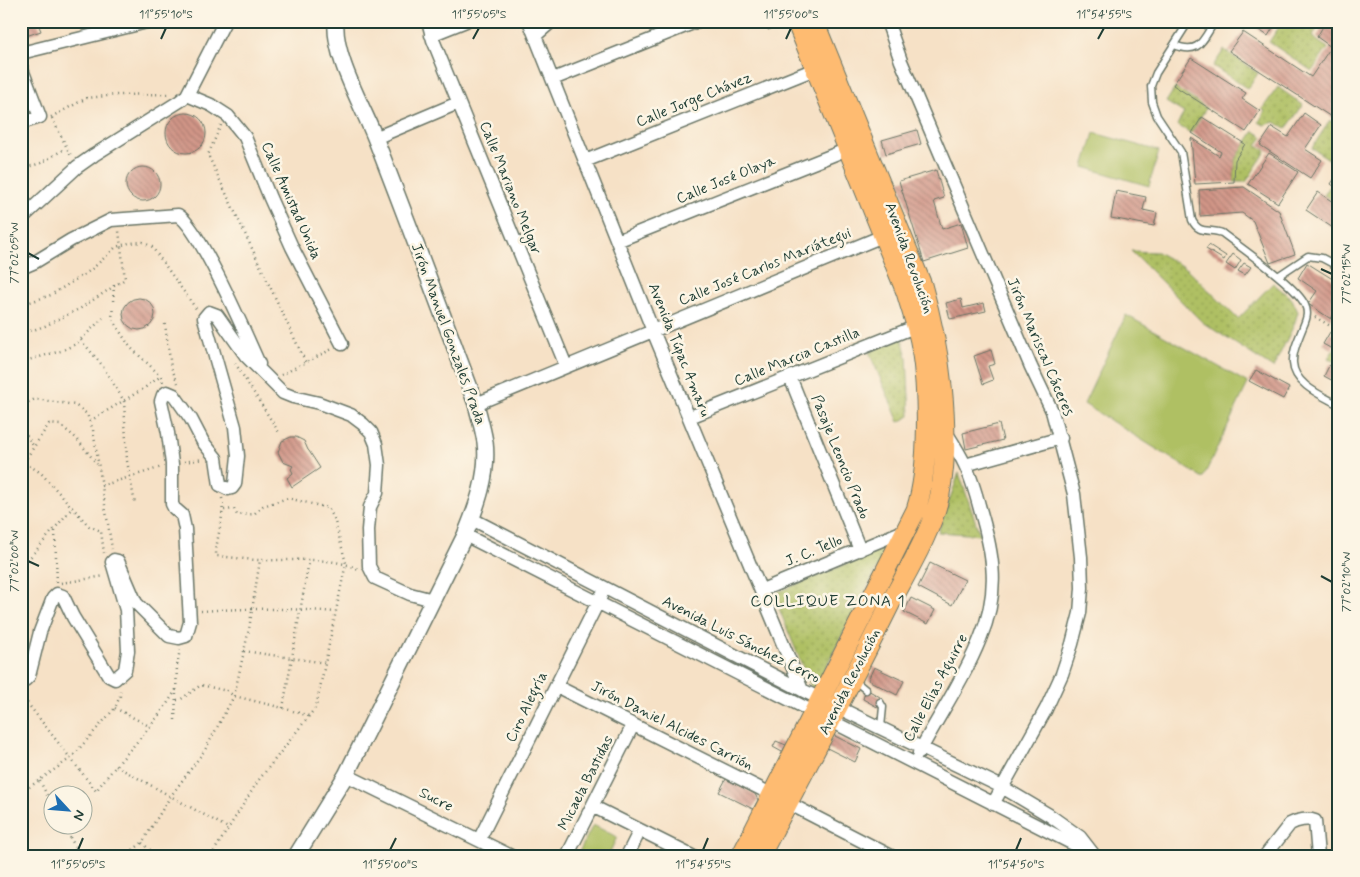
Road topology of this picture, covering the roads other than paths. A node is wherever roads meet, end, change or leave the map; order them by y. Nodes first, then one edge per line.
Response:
1 (225, 21) edge
2 (336, 21) edge
3 (428, 21) edge
4 (466, 21) edge
5 (529, 21) edge
6 (552, 21) edge
7 (698, 21) edge
8 (796, 21) edge
9 (814, 21) edge
10 (887, 21) edge
11 (1189, 21) edge
12 (1215, 21) edge
13 (155, 23) edge
14 (432, 35) junction
15 (536, 35) junction
16 (1174, 45) junction
17 (21, 53) edge
18 (21, 67) edge
19 (815, 69) junction
20 (552, 79) junction
21 (187, 95) junction
22 (458, 103) junction
23 (21, 123) edge
24 (375, 138) junction
25 (848, 149) junction
26 (585, 161) junction
27 (21, 219) edge
28 (900, 228) junction
29 (883, 236) junction
30 (618, 241) junction
31 (1339, 267) edge
32 (21, 268) edge
33 (1278, 276) junction
34 (917, 326) junction
35 (653, 330) junction
36 (342, 344) road end
37 (566, 366) junction
38 (267, 377) junction
39 (790, 377) junction
40 (476, 404) junction
41 (1339, 405) edge
42 (690, 417) junction
43 (944, 428) junction
44 (1061, 438) junction
45 (965, 465) junction
46 (472, 519) junction
47 (906, 530) junction
48 (465, 536) junction
49 (860, 550) junction
50 (604, 588) junction
51 (762, 590) junction
52 (433, 600) junction
53 (597, 603) junction
54 (21, 679) edge
55 (556, 686) junction
56 (802, 690) junction
57 (880, 702) dead end
58 (817, 706) junction
59 (834, 714) junction
60 (633, 725) junction
61 (881, 727) junction
62 (922, 748) junction
63 (914, 763) junction
64 (346, 774) junction
65 (1002, 787) junction
66 (781, 799) junction
67 (993, 804) junction
68 (592, 806) junction
69 (640, 830) junction
70 (479, 840) junction
71 (1094, 855) edge
72 (296, 856) edge
73 (511, 856) edge
74 (567, 856) edge
75 (627, 856) edge
76 (692, 856) edge
77 (741, 856) edge
78 (760, 856) edge
79 (891, 856) edge
80 (1265, 856) edge
81 (1318, 856) edge

1 - 21 street
2 - 24 street, Jirón Manuel Gonzales Prada
3 - 14 street, Calle Mariano Melgar
4 - 14 street
5 - 15 street, Avenida Túpac Amaru
6 - 15 street
7 - 20 street
8 - 19 main road, Avenida Revolución
9 - 28 main road, Avenida Revolución
10 - 44 street, Jirón Mariscal Cáceres
11 - 16 lane
12 - 16 lane
13 - 17 street
14 - 22 street, Calle Mariano Melgar
15 - 20 street, Avenida Túpac Amaru
16 - 33 lane
18 - 23 street
19 - 25 main road, Avenida Revolución
19 - 26 street, Calle Jorge Chávez
20 - 26 street, Avenida Túpac Amaru
21 - 27 street
21 - 36 street, Calle Amistad Unida
22 - 24 street
22 - 37 street, Calle Mariano Melgar
24 - 40 street, Jirón Manuel Gonzales Prada
25 - 29 main road, Avenida Revolución
25 - 30 street, Calle José Olaya
26 - 30 street, Avenida Túpac Amaru
28 - 29 street, Calle José Carlos Mariátegui
28 - 43 main road, Avenida Revolución
29 - 34 main road, Avenida Revolución
29 - 35 street, Calle José Carlos Mariátegui
30 - 35 street, Avenida Túpac Amaru
31 - 33 lane
32 - 38 street
33 - 41 lane
34 - 39 street, Calle Marcia Castilla
34 - 47 main road, Avenida Revolución
35 - 37 street, Calle José Carlos Mariátegui
35 - 42 street, Avenida Túpac Amaru
37 - 40 street, Calle José Carlos Mariátegui
38 - 52 street
38 - 54 street
39 - 42 street, Calle Marcia Castilla
39 - 49 street, Pasaje Leoncio Prado
40 - 46 street, Jirón Manuel Gonzales Prada
42 - 51 street, Avenida Túpac Amaru
43 - 45 street, Calle Elías Aguirre
43 - 59 main road, Avenida Revolución
44 - 45 street
44 - 65 street, Jirón Mariscal Cáceres
45 - 62 street, Calle Elías Aguirre
46 - 48 street, Jirón Manuel Gonzales Prada
46 - 50 street, Avenida Luis Sánchez Cerro
47 - 49 street, J. C. Tello
47 - 58 main road, Avenida Revolución
48 - 52 street, Jirón Manuel Gonzales Prada
48 - 53 street, Avenida Luis Sánchez Cerro
49 - 51 street, J. C. Tello
50 - 53 street, Ciro Alegría
50 - 56 street, Avenida Luis Sánchez Cerro
51 - 56 street, Avenida Túpac Amaru
52 - 64 street, Jirón Manuel Gonzales Prada
53 - 55 street, Ciro Alegría
53 - 58 street, Avenida Luis Sánchez Cerro
55 - 60 street, Jirón Daniel Alcides Carrión
55 - 70 street, Ciro Alegría
56 - 58 street, Avenida Luis Sánchez Cerro
57 - 61 lane
58 - 59 street, Avenida Luis Sánchez Cerro
58 - 66 main road, Avenida Revolución
59 - 61 street, Avenida Luis Sánchez Cerro
59 - 63 street, Avenida Luis Sánchez Cerro
59 - 66 main road, Avenida Revolución
60 - 66 street, Jirón Daniel Alcides Carrión
60 - 68 street, Micaela Bastidas
61 - 62 street, Avenida Luis Sánchez Cerro
62 - 63 street, Calle Elías Aguirre
62 - 65 street, Avenida Luis Sánchez Cerro
63 - 67 street, Avenida Luis Sánchez Cerro
64 - 70 street, Sucre
64 - 72 street, Jirón Manuel Gonzales Prada
65 - 67 street, Jirón Mariscal Cáceres
65 - 71 street, Avenida Luis Sánchez Cerro
66 - 77 main road, Avenida Revolución
66 - 78 main road, Avenida Revolución
66 - 79 street, Jirón Daniel Alcides Carrión
67 - 71 street, Avenida Luis Sánchez Cerro
68 - 69 street
68 - 74 street, Micaela Bastidas
69 - 75 street
69 - 76 street
70 - 73 street, Sucre
80 - 81 street

